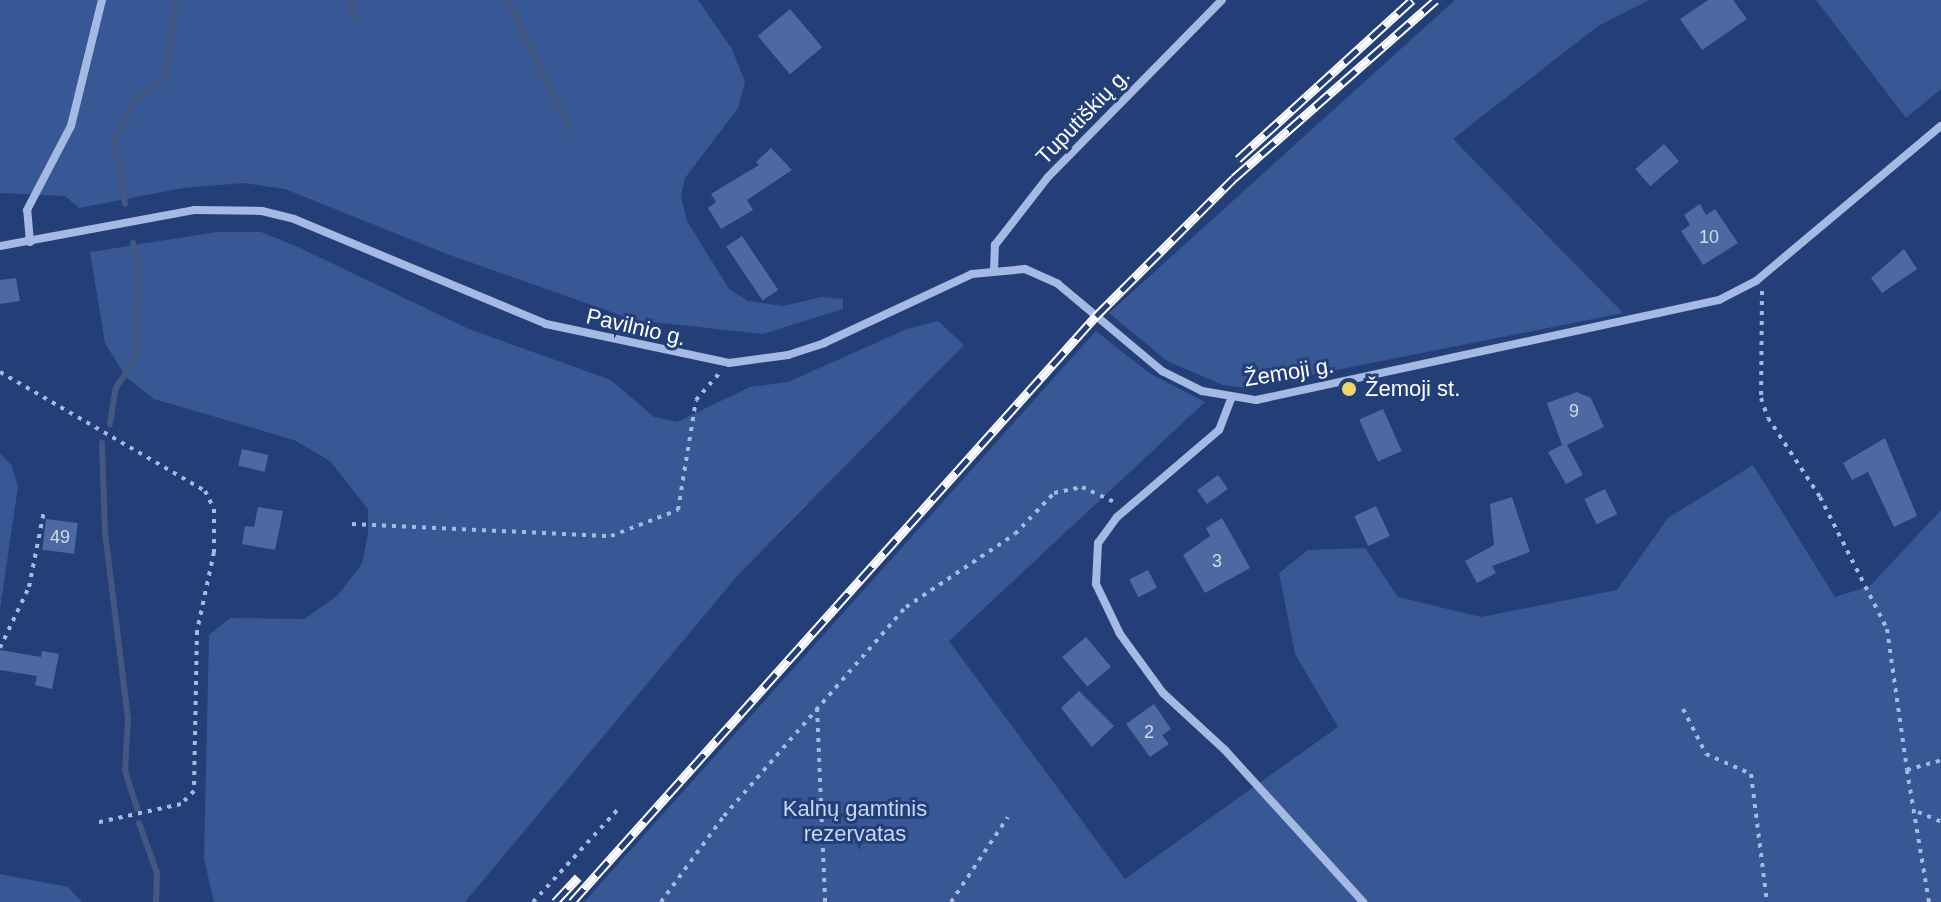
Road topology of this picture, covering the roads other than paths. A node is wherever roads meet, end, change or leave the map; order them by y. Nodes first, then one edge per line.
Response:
1 (102, 0) edge
2 (1222, 0) edge
3 (1941, 126) edge
4 (30, 242) junction
5 (0, 246) edge
6 (994, 271) junction
7 (1231, 399) junction
8 (1363, 902) edge

1 - 4 street
2 - 6 street, Tuputiškių g.
3 - 7 street, Žemoji g.
4 - 5 street, Pavilnio g.
4 - 6 street, Pavilnio g.
6 - 7 street, Pavilnio g.
7 - 8 street, Žemoji g.

